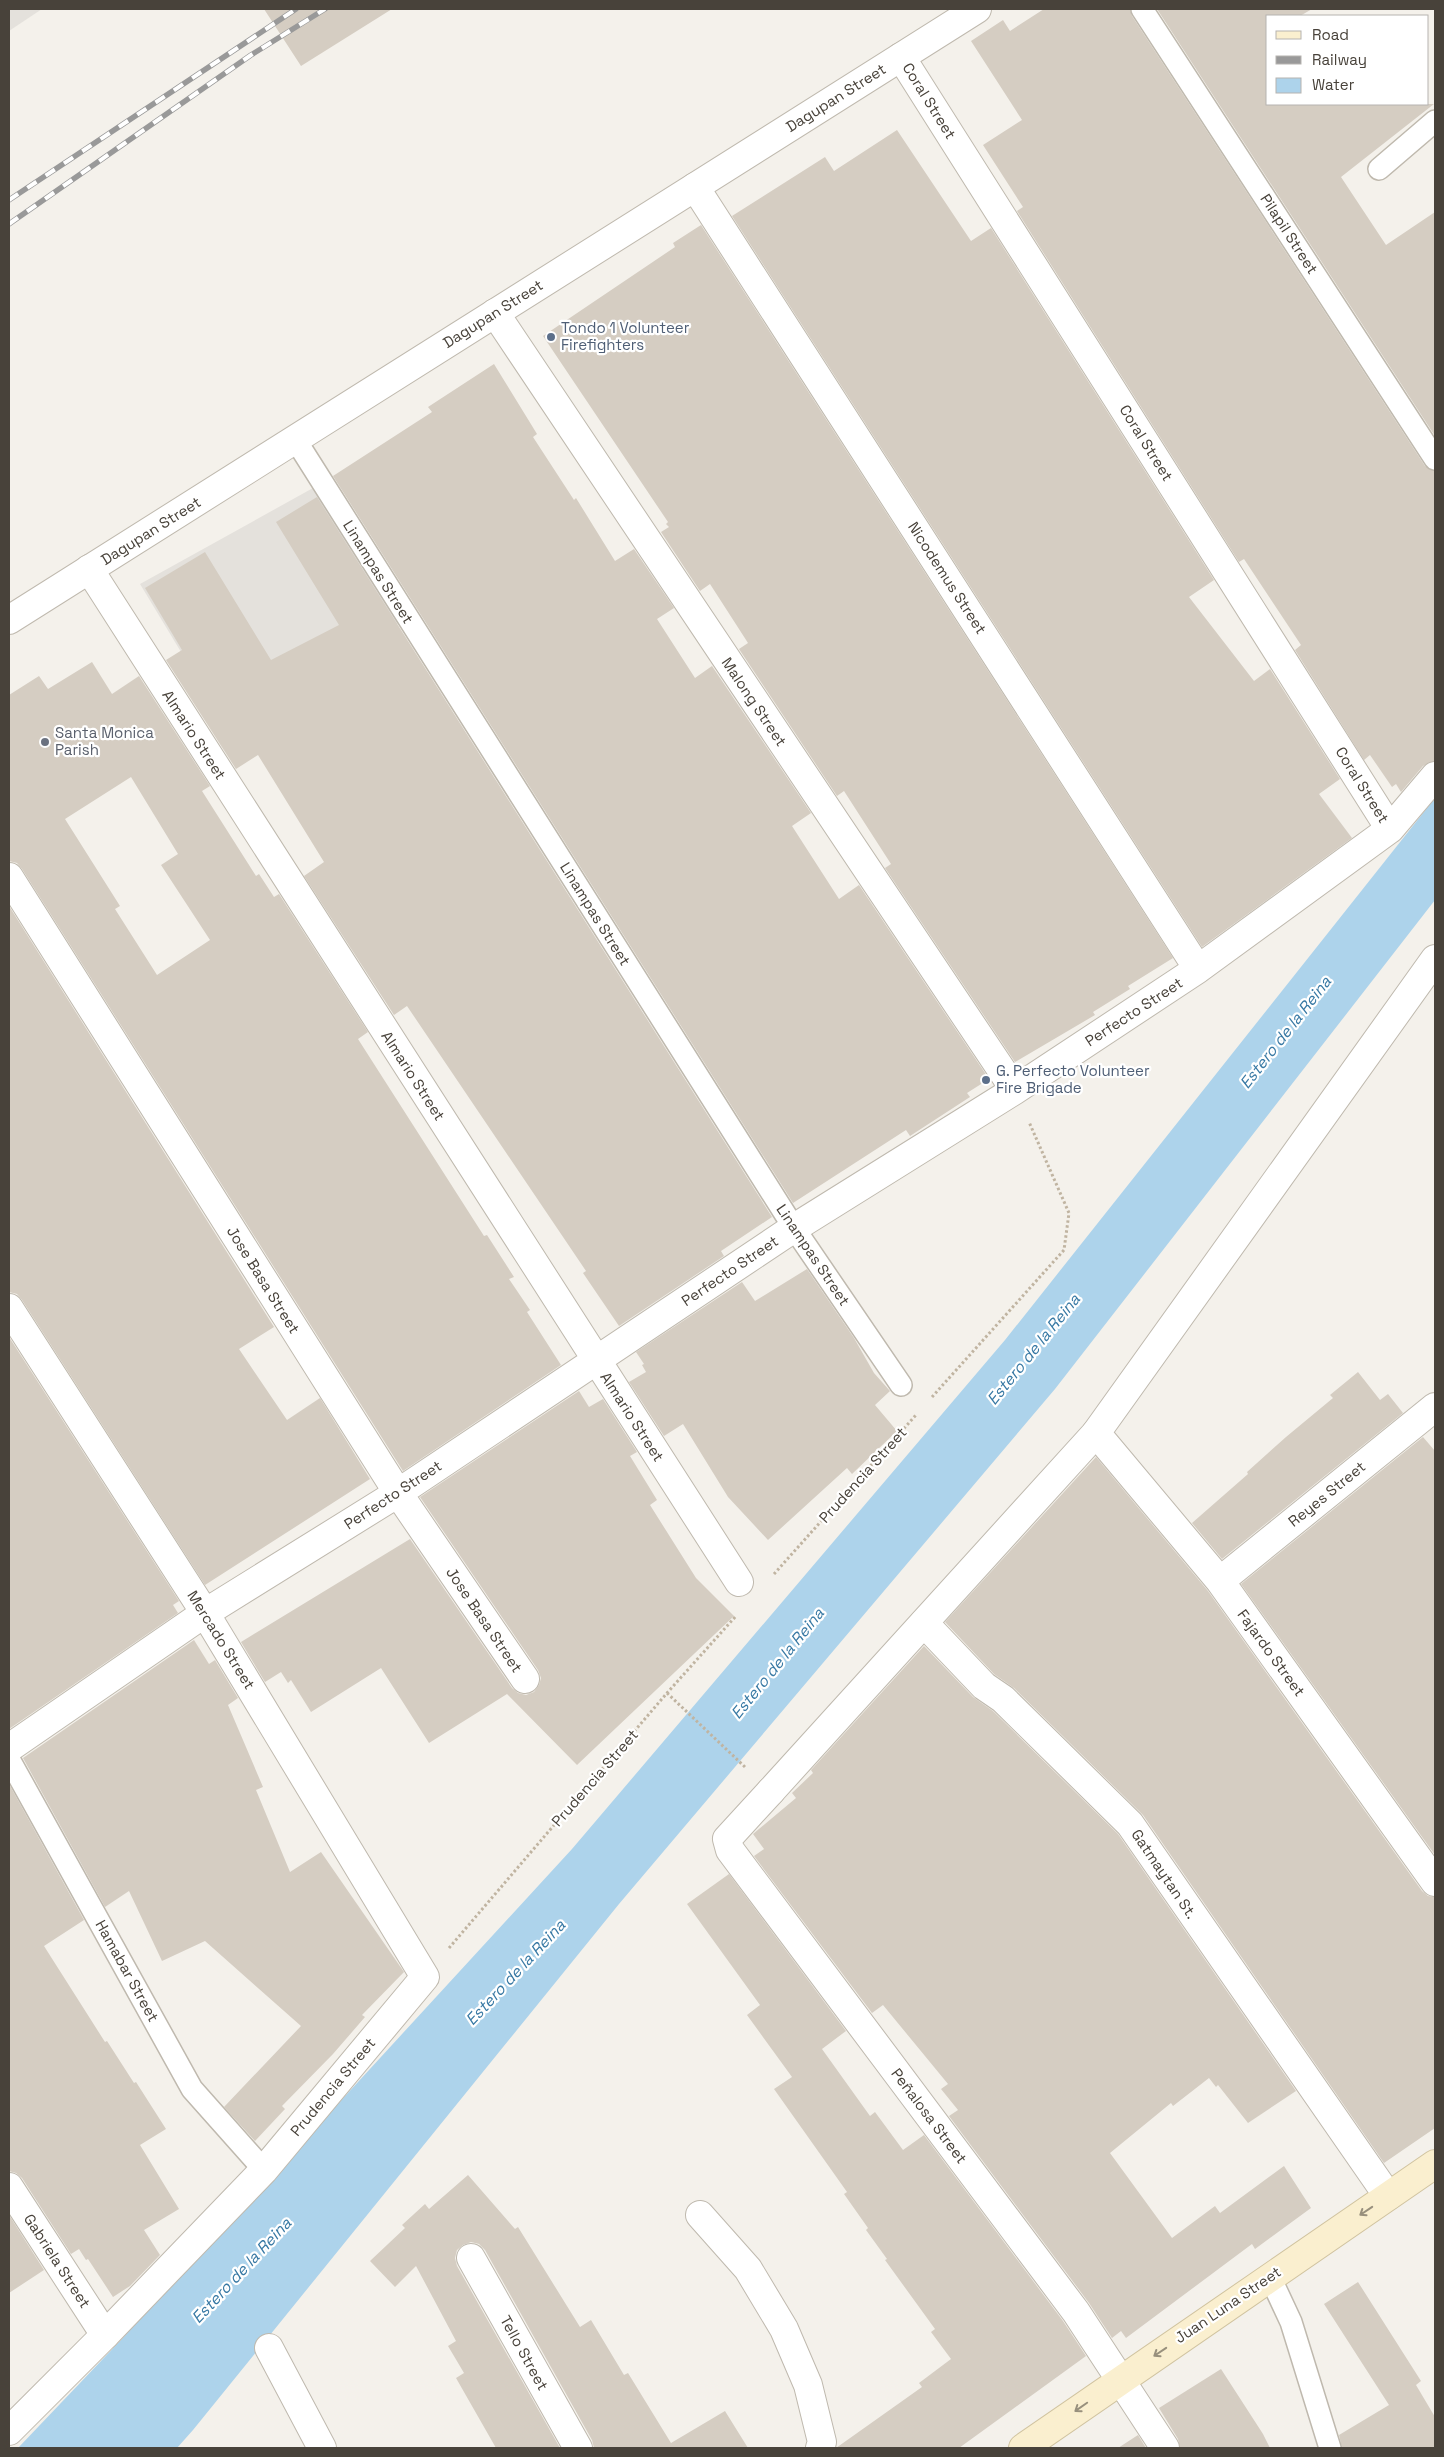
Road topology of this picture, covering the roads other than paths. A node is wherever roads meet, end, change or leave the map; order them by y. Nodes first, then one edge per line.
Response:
1 (977, 9) edge
2 (1142, 9) edge
3 (901, 57) junction
4 (1435, 121) edge
5 (1379, 169) dead end
6 (695, 187) junction
7 (494, 314) junction
8 (295, 439) junction
9 (1435, 459) edge
10 (89, 569) junction
11 (9, 620) edge
12 (1435, 776) edge
13 (1390, 829) junction
14 (9, 877) edge
15 (1435, 959) edge
16 (1198, 969) junction
17 (1015, 1090) junction
18 (794, 1228) junction
19 (9, 1308) edge
20 (596, 1362) junction
21 (901, 1385) dead end
22 (1435, 1407) edge
23 (1096, 1433) junction
24 (398, 1493) junction
25 (1220, 1580) junction
26 (739, 1582) dead end
27 (205, 1614) junction
28 (924, 1623) junction
29 (525, 1679) dead end
30 (9, 1748) edge
31 (9, 1759) edge
32 (1435, 1882) edge
33 (424, 1977) joint
34 (1435, 2164) edge
35 (264, 2170) junction
36 (9, 2187) edge
37 (1388, 2196) junction
38 (700, 2215) dead end
39 (470, 2258) dead end
40 (1270, 2277) junction
41 (105, 2335) junction
42 (269, 2348) dead end
43 (1120, 2379) junction
44 (9, 2431) edge
45 (322, 2448) edge
46 (578, 2448) edge
47 (820, 2448) edge
48 (1022, 2448) edge
49 (1165, 2448) edge
50 (1330, 2448) edge

1 - 3 street, Dagupan Street
2 - 9 lane, Pilapil Street
3 - 6 street, Dagupan Street
3 - 13 street, Coral Street
4 - 5 lane
6 - 7 street, Dagupan Street
6 - 16 street, Nicodemus Street
7 - 8 street, Dagupan Street
7 - 17 street, Malong Street
8 - 10 street, Dagupan Street
8 - 18 lane, Linampas Street
10 - 11 street, Dagupan Street
10 - 20 street, Almario Street
12 - 13 street, Perfecto Street
13 - 16 street, Perfecto Street
14 - 24 street, Jose Basa Street
15 - 23 street
16 - 17 street, Perfecto Street
17 - 18 street, Perfecto Street
18 - 20 street, Perfecto Street
18 - 21 lane, Linampas Street
19 - 27 street, Mercado Street
20 - 24 street, Perfecto Street
20 - 26 street, Almario Street
22 - 25 street, Reyes Street
23 - 25 street, Fajardo Street
23 - 28 street
24 - 27 street, Perfecto Street
24 - 29 street, Jose Basa Street
25 - 32 street, Fajardo Street
27 - 30 street, Perfecto Street
27 - 33 street, Mercado Street
28 - 37 street, Gatmaytan St.
28 - 43 street, Peñalosa Street
31 - 35 lane, Hamabar Street
33 - 35 street, Prudencia Street
34 - 37 main road, Juan Luna Street
35 - 41 street, Prudencia Street
36 - 41 street, Gabriela Street
37 -> 40 main road, Juan Luna Street
38 - 47 street
39 - 46 street, Tello Street
40 -> 43 main road, Juan Luna Street
40 - 50 lane
41 - 44 street, Prudencia Street
42 - 45 street
43 -> 48 main road, Juan Luna Street
43 - 49 street, Peñalosa Street

